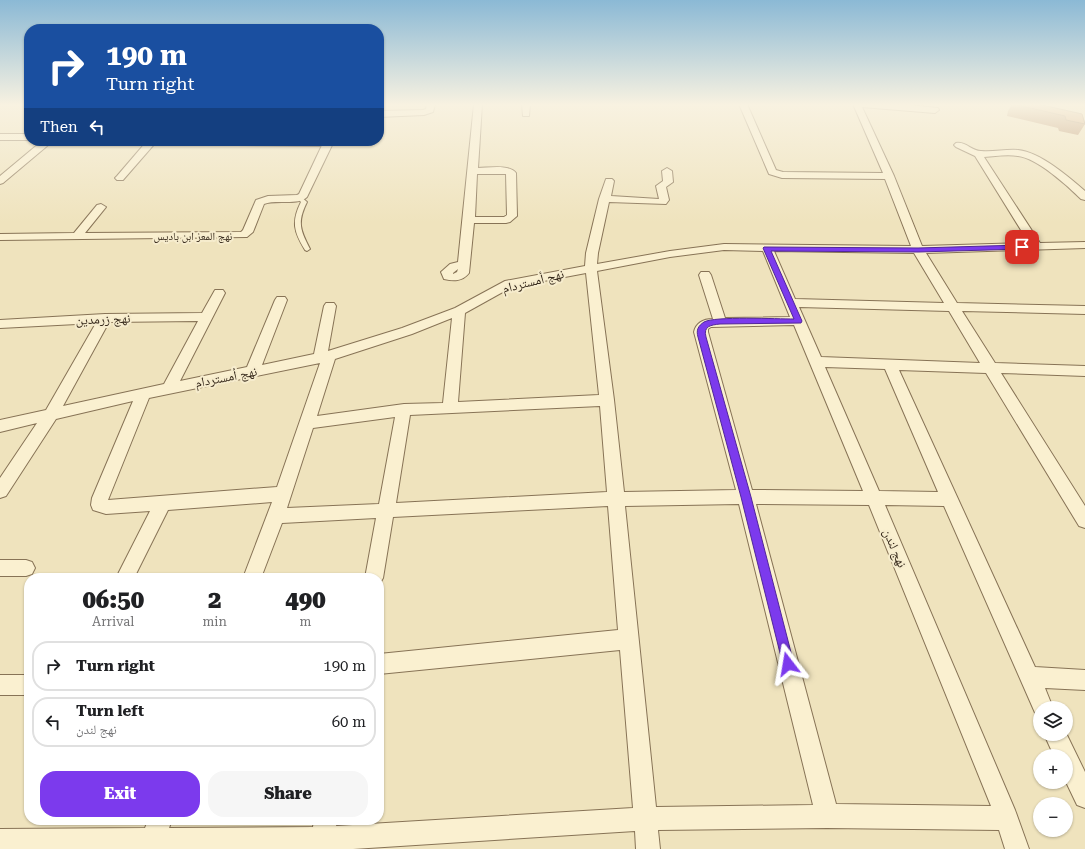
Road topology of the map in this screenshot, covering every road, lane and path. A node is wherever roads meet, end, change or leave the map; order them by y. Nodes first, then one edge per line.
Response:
1 (476, 144) edge
2 (760, 144) edge
3 (875, 144) edge
4 (959, 145) dead end
5 (42, 146) edge
6 (148, 146) edge
7 (328, 146) edge
8 (978, 154) junction
9 (6, 166) dead end
10 (19, 166) junction
11 (474, 171) junction
12 (667, 171) dead end
13 (889, 176) junction
14 (120, 178) dead end
15 (0, 181) edge
16 (609, 181) dead end
17 (1085, 197) edge
18 (300, 198) junction
19 (604, 199) junction
20 (101, 206) dead end
21 (469, 220) junction
22 (0, 236) edge
23 (77, 236) junction
24 (1085, 245) edge
25 (1037, 247) junction
26 (767, 248) junction
27 (307, 249) dead end
28 (918, 250) junction
29 (464, 265) dead end
30 (591, 268) junction
31 (705, 275) dead end
32 (219, 293) dead end
33 (281, 300) dead end
34 (791, 303) junction
35 (330, 306) dead end
36 (954, 307) junction
37 (1085, 310) edge
38 (459, 311) junction
39 (206, 317) junction
40 (105, 318) junction
41 (799, 321) junction
42 (720, 322) junction
43 (0, 324) edge
44 (325, 357) junction
45 (815, 362) junction
46 (890, 365) junction
47 (991, 368) junction
48 (1085, 371) edge
49 (252, 372) junction
50 (169, 388) junction
51 (144, 393) junction
52 (607, 400) junction
53 (450, 408) junction
54 (404, 410) junction
55 (52, 413) junction
56 (307, 423) junction
57 (0, 426) edge
58 (0, 491) edge
59 (282, 494) junction
60 (746, 497) junction
61 (874, 498) junction
62 (616, 499) junction
63 (950, 499) junction
64 (163, 502) junction
65 (386, 511) junction
66 (276, 516) junction
67 (1085, 521) edge
68 (0, 568) edge
69 (26, 568) dead end
70 (128, 573) edge
71 (254, 573) edge
72 (375, 573) edge
73 (630, 639) junction
74 (384, 664) edge
75 (1028, 677) junction
76 (1085, 680) edge
77 (0, 685) edge
78 (24, 685) edge
79 (1040, 701) edge
80 (1073, 771) edge
81 (1085, 797) edge
82 (827, 816) junction
83 (1007, 818) junction
84 (646, 819) junction
85 (155, 836) edge
86 (323, 836) edge
87 (0, 841) edge
88 (648, 849) edge
89 (1017, 849) edge

1 - 11 street
2 - 13 street
3 - 13 street
4 - 8 street
5 - 10 street
6 - 14 street
7 - 18 street
8 - 17 street
8 - 25 street
9 - 10 street
10 - 15 street
11 - 21 street
11 - 21 street
12 - 19 street
13 - 28 street
16 - 19 street
18 - 23 street, نهج المعز ابن باديس
18 - 27 lane
19 - 30 street
20 - 23 street
21 - 29 street
22 - 23 street, نهج المعز ابن باديس
24 - 25 street, نهج أمستردام
25 - 28 street, نهج أمستردام
26 - 28 street, نهج أمستردام
26 - 30 street, نهج أمستردام
26 - 34 street, نهج لندن
28 - 36 street
30 - 38 street, نهج أمستردام
30 - 52 street
31 - 42 street
32 - 39 street
33 - 49 street
34 - 36 street
34 - 41 street, نهج لندن
35 - 44 street
36 - 37 street
36 - 47 street
38 - 44 street, نهج أمستردام
38 - 53 street
39 - 40 street, نهج زرمدين
39 - 50 street
40 - 43 street, نهج زرمدين
40 - 55 street
41 - 42 street
41 - 45 street, نهج لندن
42 - 60 street
44 - 49 street, نهج أمستردام
44 - 56 street
45 - 46 street
45 - 61 street, نهج لندن
46 - 47 street
46 - 63 street
47 - 48 street
47 - 67 street
49 - 50 street, نهج أمستردام
50 - 51 street, نهج أمستردام
51 - 55 street, نهج أمستردام
51 - 64 street
52 - 53 street
52 - 62 street
53 - 54 street
54 - 56 street
54 - 65 street
55 - 57 street, نهج أمستردام
55 - 58 street
56 - 59 street
59 - 64 street
59 - 66 street
60 - 61 street
60 - 62 street
60 - 82 street
61 - 63 street
61 - 83 street, نهج لندن
62 - 65 street
62 - 73 street
63 - 75 street
64 - 70 street
65 - 66 street
65 - 72 street
66 - 71 street
68 - 69 street
73 - 74 street
73 - 84 street
75 - 76 street
75 - 79 street
77 - 78 street
80 - 81 street
82 - 83 street
82 - 84 street
83 - 89 street, نهج لندن
84 - 86 street
84 - 88 street
85 - 86 street
85 - 87 street

